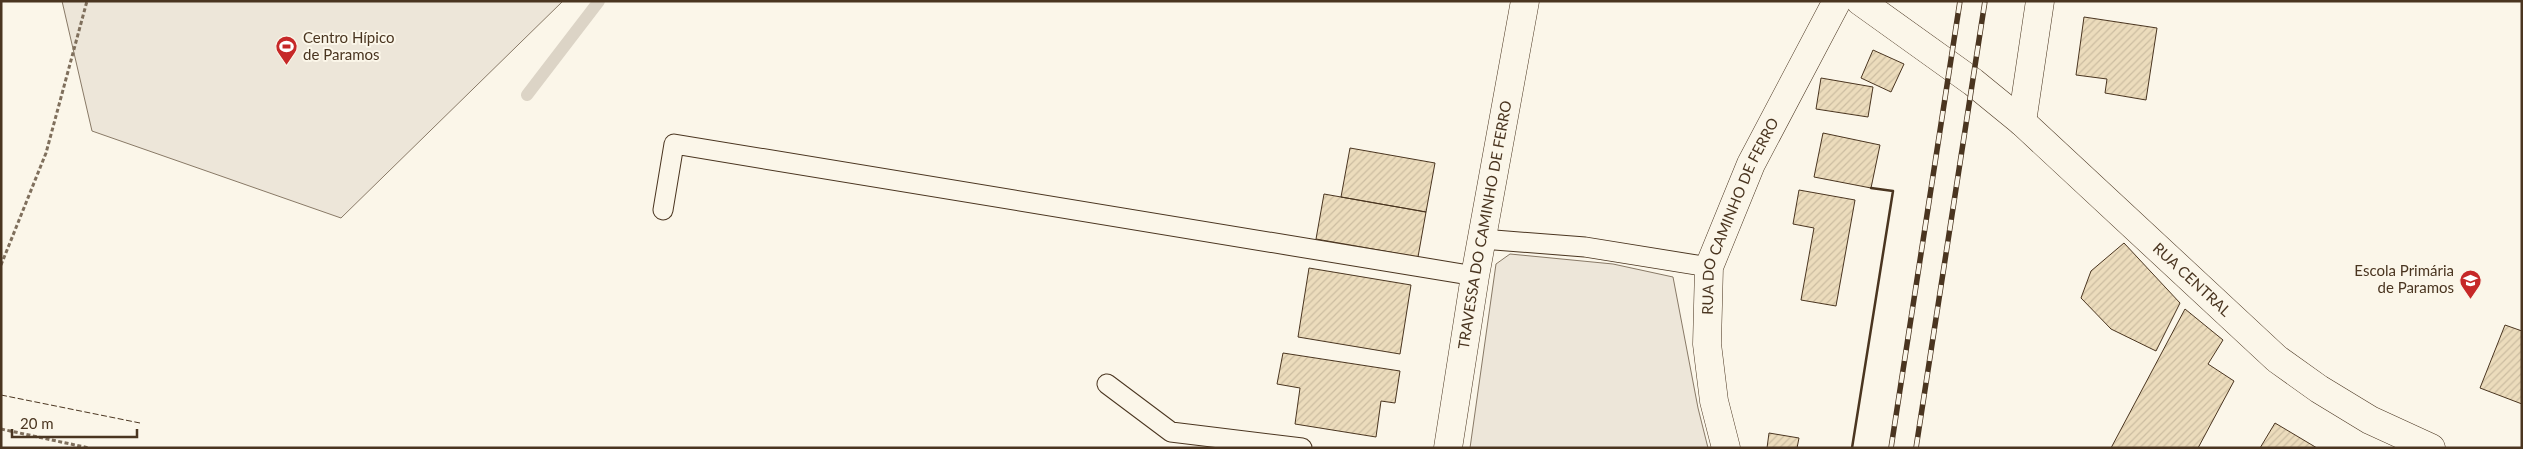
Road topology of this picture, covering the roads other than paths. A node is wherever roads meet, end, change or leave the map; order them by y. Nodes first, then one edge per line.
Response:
1 (1525, 1) edge
2 (1837, 1) edge
3 (1860, 1) edge
4 (2040, 1) edge
5 (2022, 122) junction
6 (662, 210) dead end
7 (1482, 239) junction
8 (1709, 267) junction
9 (1475, 276) junction
10 (1107, 384) dead end
11 (1302, 448) edge
12 (1448, 448) edge
13 (1726, 448) edge
14 (2431, 448) edge

1 - 7 street, TRAVESSA DO CAMINHO DE FERRO
2 - 8 street, RUA DO CAMINHO DE FERRO
3 - 5 street, RUA CENTRAL
4 - 5 street
5 - 14 street, RUA CENTRAL
6 - 9 lane
7 - 8 lane
7 - 9 street, TRAVESSA DO CAMINHO DE FERRO
8 - 13 street, RUA DO CAMINHO DE FERRO
9 - 12 street, TRAVESSA DO CAMINHO DE FERRO
10 - 11 lane

